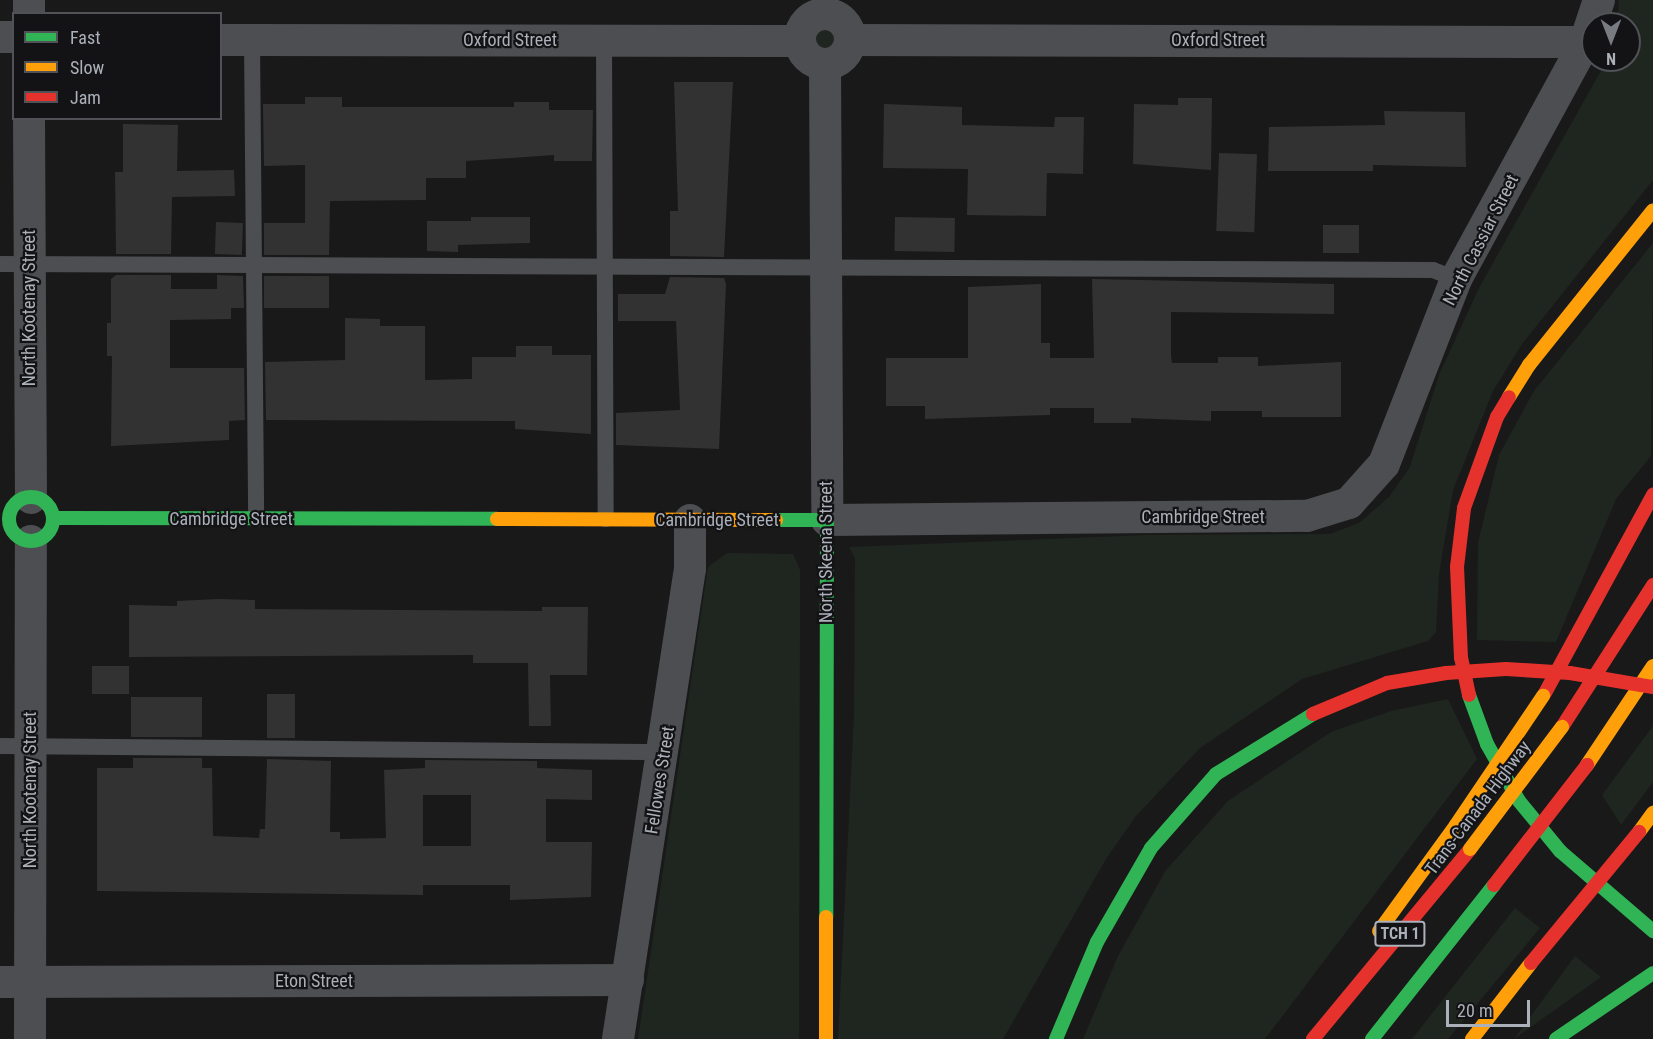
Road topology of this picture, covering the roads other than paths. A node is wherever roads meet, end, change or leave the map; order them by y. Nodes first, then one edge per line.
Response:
1 (825, 7) edge
2 (222, 40) edge
3 (252, 40) junction
4 (604, 40) junction
5 (800, 40) junction
6 (850, 40) junction
7 (1581, 42) edge
8 (1581, 49) edge
9 (825, 65) junction
10 (29, 120) edge
11 (1653, 210) edge
12 (14, 265) edge
13 (254, 266) junction
14 (606, 267) junction
15 (826, 267) junction
16 (1456, 279) junction
17 (1371, 484) joint
18 (1653, 495) edge
19 (23, 513) edge
20 (256, 519) junction
21 (606, 519) junction
22 (690, 520) junction
23 (827, 520) junction
24 (31, 541) junction
25 (1653, 585) edge
26 (1653, 666) edge
27 (1653, 687) edge
28 (15, 746) edge
29 (664, 757) junction
30 (1653, 813) edge
31 (1653, 931) edge
32 (1653, 973) edge
33 (628, 980) junction
34 (15, 982) edge
35 (1329, 1019) junction
36 (30, 1039) edge
37 (618, 1039) edge
38 (826, 1039) edge
39 (1056, 1039) edge
40 (1313, 1039) edge
41 (1372, 1039) edge
42 (1472, 1039) edge
43 (1556, 1039) edge

1 - 5 street
1 - 6 street
2 - 3 street, Oxford Street
3 - 4 street, Oxford Street
3 - 13 lane
4 - 5 street, Oxford Street
4 - 14 lane
5 - 9 street
6 - 7 street, Oxford Street
6 - 9 street
8 - 16 street, North Cassiar Street
9 - 15 street, North Skeena Street
10 - 12 street, North Kootenay Street
11 - 31 main road
12 - 13 lane
12 - 19 street, North Kootenay Street
13 - 14 lane
13 - 20 lane
14 - 15 lane
14 - 21 lane
15 - 16 lane
15 - 23 street, North Skeena Street
16 - 17 street, North Cassiar Street
17 - 23 street, Cambridge Street
18 - 35 main road, bridge
19 - 20 main road, Cambridge Street
19 - 24 main road
19 - 24 main road
20 - 21 main road, Cambridge Street
21 - 22 main road, Cambridge Street
22 - 23 main road, Cambridge Street
22 - 29 street, Fellowes Street
23 - 38 main road, North Skeena Street
24 - 28 street, North Kootenay Street
25 - 35 main road, Trans-Canada Highway / TCH 1, bridge
26 - 41 main road, TCH 1, bridge
27 - 39 main road, bridge
28 - 29 lane
28 - 34 street, North Kootenay Street
29 - 33 street, Fellowes Street
30 - 42 main road, bridge
32 - 43 main road
33 - 34 street, Eton Street
33 - 37 street, Fellowes Street
34 - 36 street, North Kootenay Street
35 - 40 main road, Trans-Canada Highway / TCH 1

